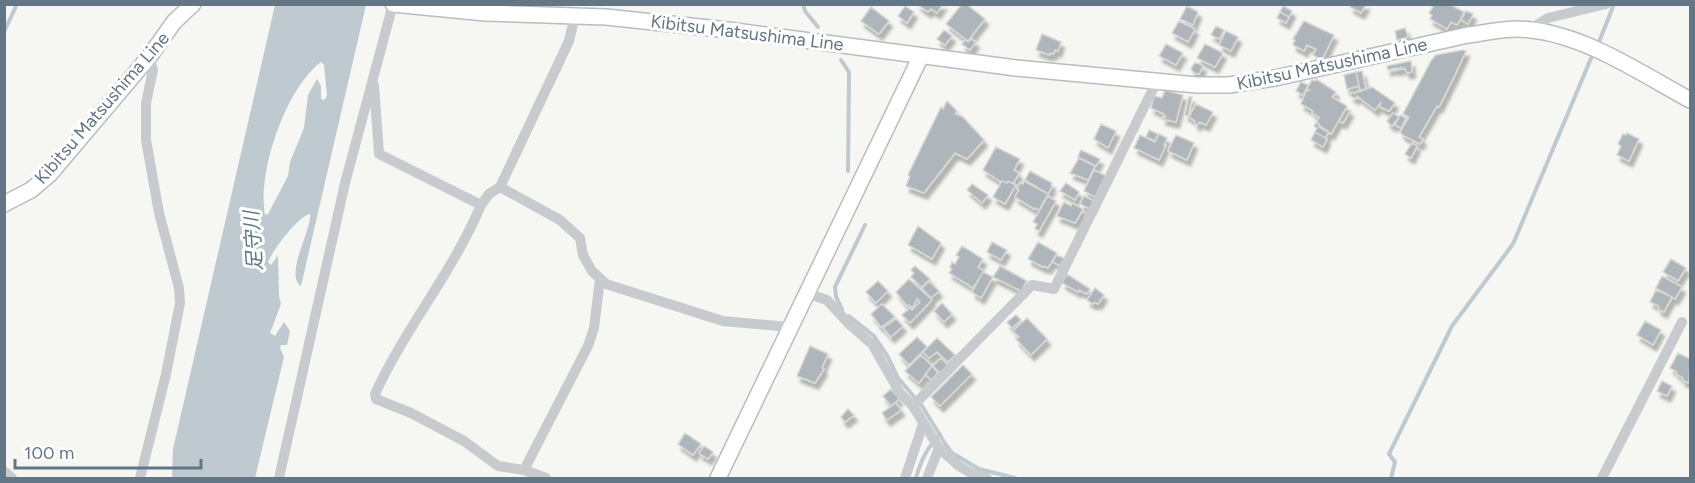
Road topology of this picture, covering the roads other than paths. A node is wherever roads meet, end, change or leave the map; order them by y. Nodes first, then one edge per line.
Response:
1 (185, 4) edge
2 (194, 4) edge
3 (393, 4) edge
4 (1606, 4) edge
5 (608, 11) edge
6 (575, 16) junction
7 (174, 22) junction
8 (1530, 29) junction
9 (921, 56) junction
10 (148, 57) junction
11 (373, 75) junction
12 (1156, 83) junction
13 (1690, 100) edge
14 (500, 187) junction
15 (4, 204) edge
16 (481, 205) junction
17 (600, 279) junction
18 (806, 293) junction
19 (1682, 322) dead end
20 (789, 327) junction
21 (917, 403) junction
22 (923, 424) junction
23 (938, 447) junction
24 (959, 466) junction
25 (524, 470) junction
26 (4, 471) edge
27 (12, 478) edge
28 (140, 478) edge
29 (279, 478) edge
30 (546, 478) edge
31 (717, 478) edge
32 (905, 478) edge
33 (927, 478) edge
34 (957, 478) edge
35 (987, 478) edge
36 (1602, 478) edge

1 - 7 street
2 - 7 main road, Kibitsu Matsushima Line
3 - 6 main road, Kibitsu Matsushima Line
3 - 11 street
4 - 8 street
5 - 6 main road, Kibitsu Matsushima Line
5 - 9 main road, Kibitsu Matsushima Line
6 - 14 street
7 - 10 main road, Kibitsu Matsushima Line
8 - 12 main road, Kibitsu Matsushima Line
8 - 13 main road, Kibitsu Matsushima Line
9 - 12 main road, Kibitsu Matsushima Line
9 - 18 main road
10 - 15 main road, Kibitsu Matsushima Line
10 - 28 street
11 - 16 street
11 - 29 street
12 - 21 street
14 - 16 street
14 - 17 street
16 - 25 street
17 - 20 street
17 - 25 street
18 - 20 main road
18 - 21 street
19 - 36 street
20 - 31 main road
21 - 22 street
22 - 23 street
22 - 32 street
23 - 24 street
23 - 33 street
24 - 34 street
24 - 35 street
25 - 30 street
26 - 27 street

